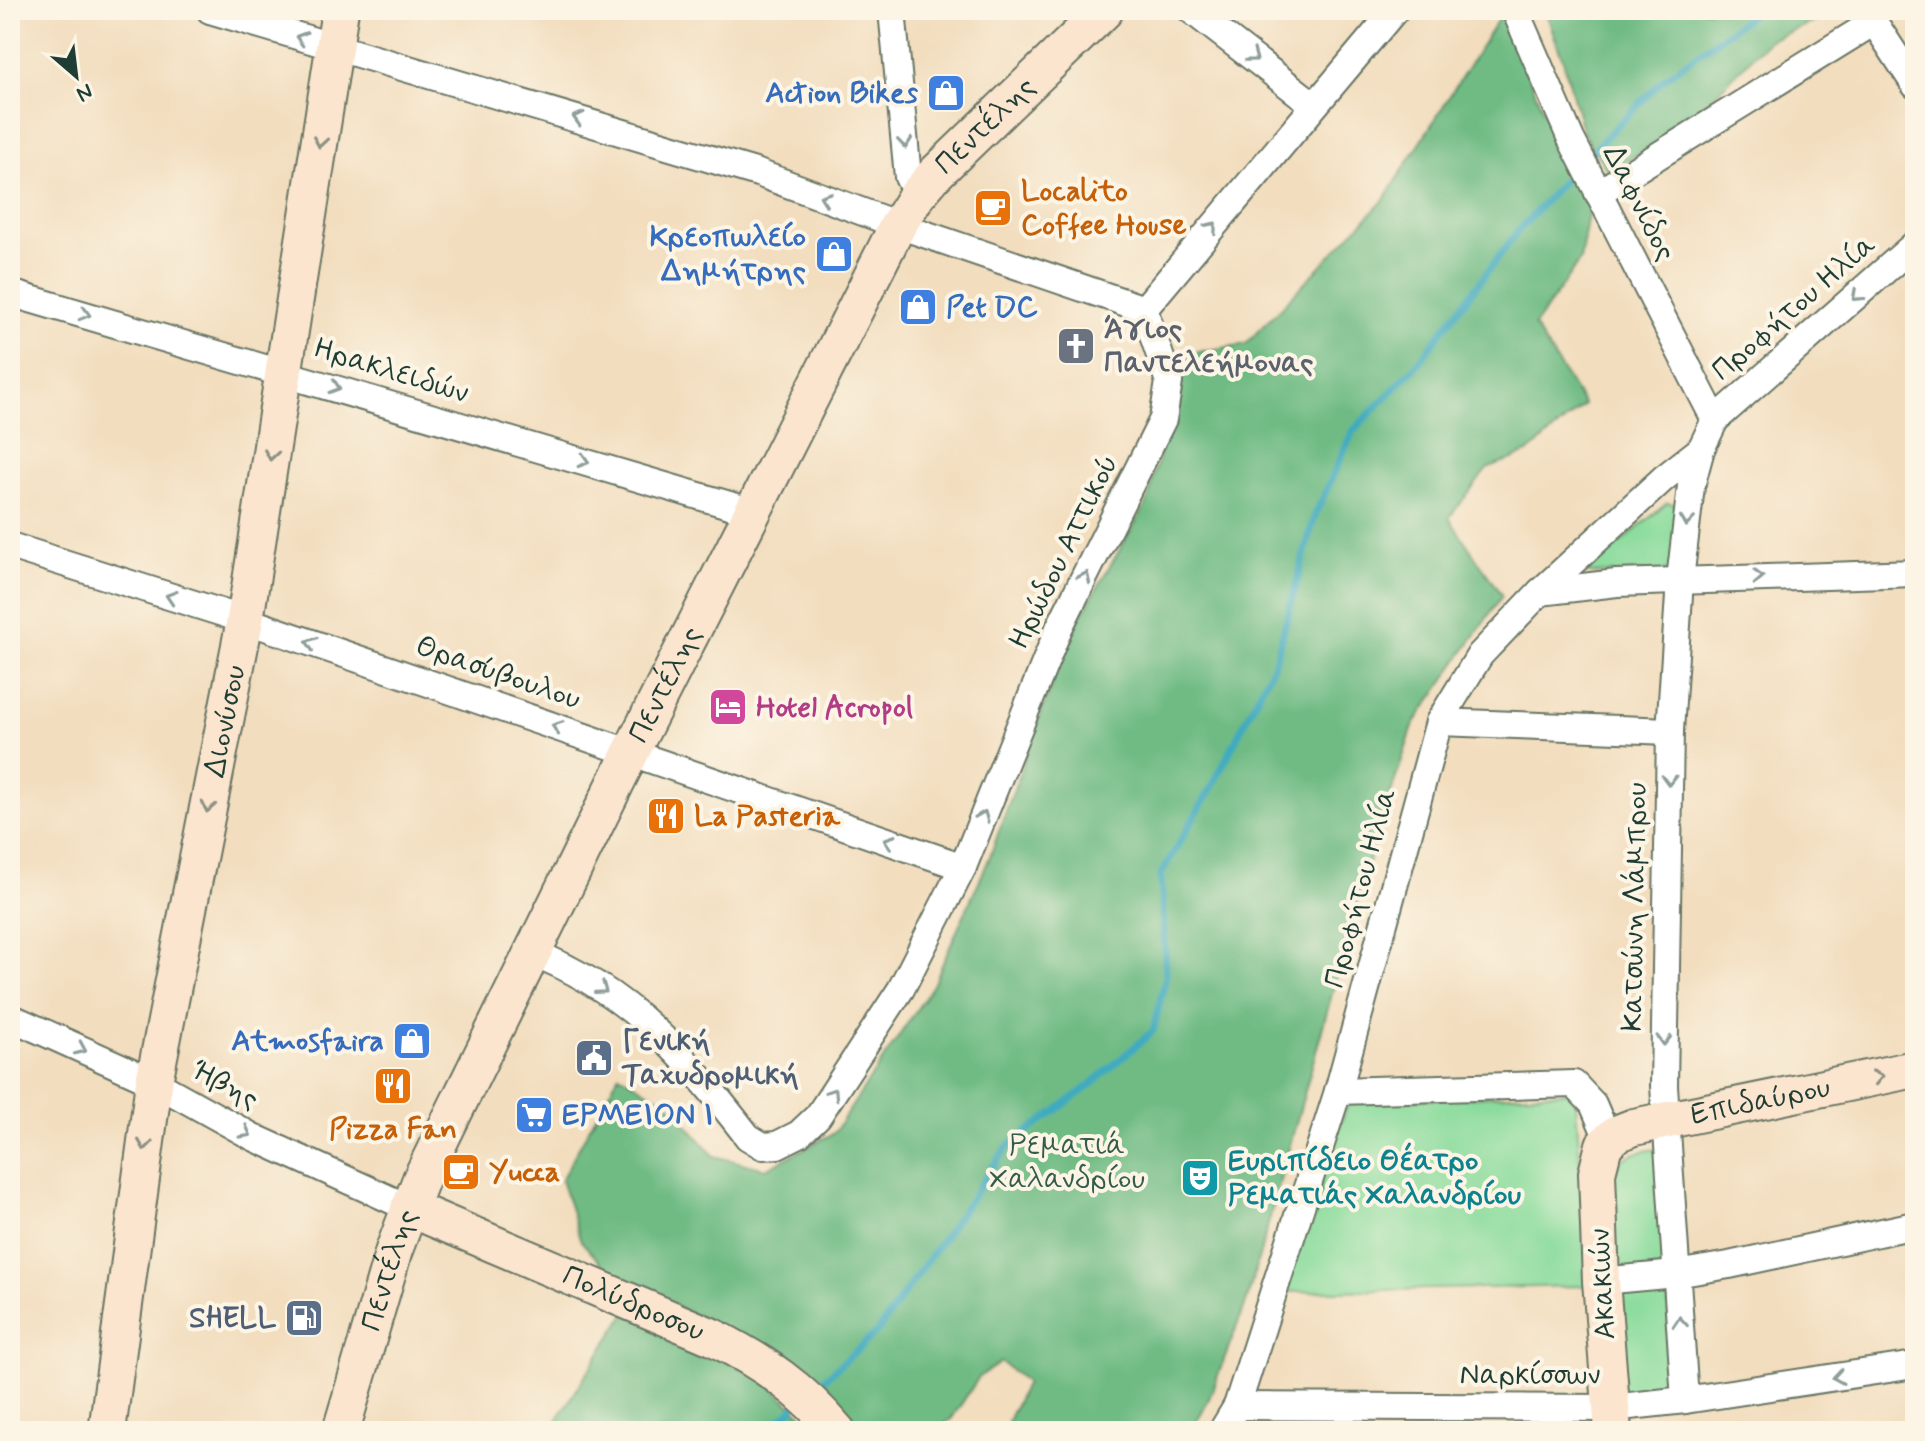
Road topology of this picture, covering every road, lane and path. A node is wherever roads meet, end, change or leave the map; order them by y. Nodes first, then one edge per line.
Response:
1 (210, 10) edge
2 (340, 10) edge
3 (892, 10) edge
4 (1105, 10) edge
5 (1191, 10) edge
6 (1395, 10) edge
7 (1515, 10) edge
8 (334, 48) junction
9 (1915, 85) edge
10 (1314, 105) junction
11 (1594, 186) junction
12 (908, 210) junction
13 (1915, 244) edge
14 (10, 293) edge
15 (1144, 309) junction
16 (284, 372) junction
17 (1715, 420) junction
18 (1701, 449) junction
19 (753, 512) junction
20 (10, 546) edge
21 (1915, 573) edge
22 (1680, 580) junction
23 (1540, 592) junction
24 (245, 620) junction
25 (1439, 722) junction
26 (1670, 731) junction
27 (631, 752) junction
28 (963, 867) junction
29 (533, 953) junction
30 (10, 1017) edge
31 (1915, 1069) edge
32 (154, 1082) junction
33 (1338, 1091) junction
34 (1665, 1121) junction
35 (1608, 1139) junction
36 (409, 1208) junction
37 (1915, 1225) edge
38 (1676, 1274) junction
39 (1601, 1281) junction
40 (1915, 1365) edge
41 (1685, 1400) junction
42 (1237, 1406) junction
43 (1612, 1420) edge
44 (831, 1425) edge
45 (107, 1431) edge
46 (341, 1431) edge
47 (1222, 1431) edge

8 -> 1 street
2 - 8 street, Διονύσου
3 -> 12 street
4 - 12 street, Πεντέλης
5 -> 10 street
6 - 10 street
7 - 11 street, Δαφνίδος
12 -> 8 street
8 -> 16 street, Διονύσου
9 - 11 street
15 -> 10 street
11 - 17 street, Δαφνίδος
12 - 15 street
12 - 19 street, Πεντέλης
13 -> 17 street, Προφήτου Ηλία
14 -> 16 street, Ηρακλειδών
28 -> 15 street, Ηρώδου Αττικού
16 -> 19 street, Ηρακλειδών
16 -> 24 street, Διονύσου
17 - 18 street, Κατσώνη Λάμπρου
18 -> 22 street, Κατσώνη Λάμπρου
18 - 23 street, Προφήτου Ηλία
19 - 27 street, Πεντέλης
24 -> 20 street, Θρασύβουλου
22 -> 21 street
22 - 23 street
22 - 26 street, Κατσώνη Λάμπρου
23 - 25 street, Προφήτου Ηλία
27 -> 24 street, Θρασύβουλου
24 -> 32 street, Διονύσου
25 - 26 street
25 - 33 street, Προφήτου Ηλία
26 -> 34 street, Κατσώνη Λάμπρου
28 -> 27 street, Θρασύβουλου
27 - 29 street, Πεντέλης
29 -> 28 street, Ηρώδου Αττικού
29 - 36 street, Πεντέλης
30 -> 32 street, Ήβης
34 -> 31 street, Επιδαύρου
32 -> 36 street, Ήβης
32 -> 45 street, Διονύσου
33 - 35 street
33 - 42 street, Προφήτου Ηλία
34 - 35 street, Επιδαύρου
34 - 38 street, Κατσώνη Λάμπρου
35 - 39 street, Ακακιών
36 - 44 street, Πολύδροσου
36 - 46 street, Πεντέλης
37 - 38 street
38 - 39 street
41 -> 38 street, Κατσώνη Λάμπρου
39 - 43 street, Ακακιών
40 -> 41 street, Ναρκίσσων
41 - 43 street, Ναρκίσσων
42 - 43 street, Ναρκίσσων
42 - 47 street, Προφήτου Ηλία

